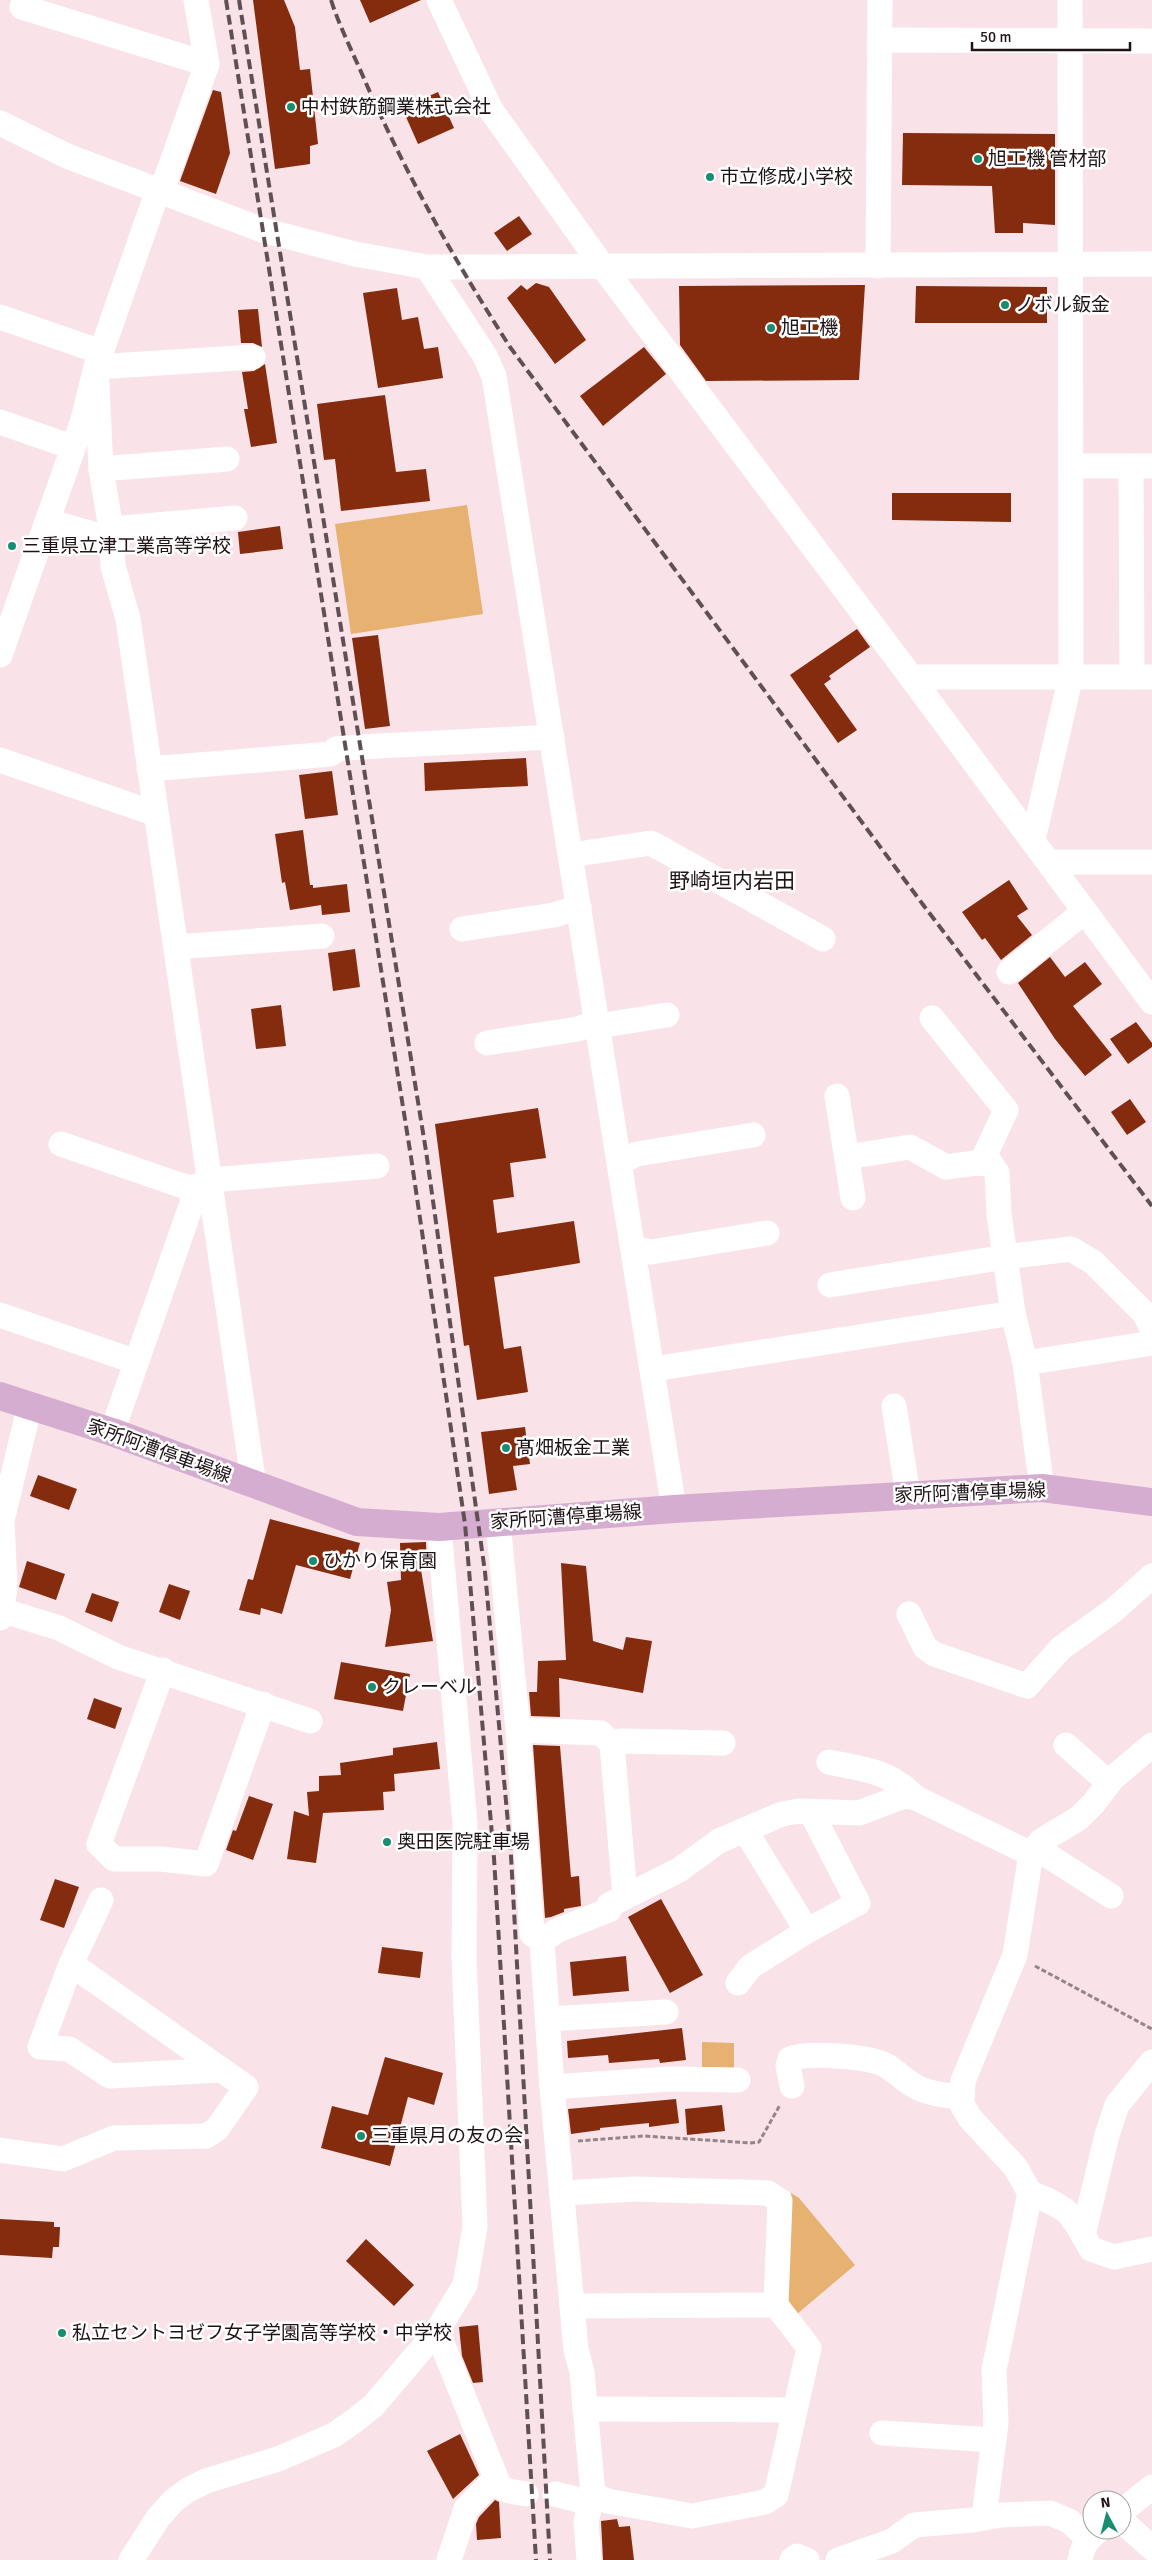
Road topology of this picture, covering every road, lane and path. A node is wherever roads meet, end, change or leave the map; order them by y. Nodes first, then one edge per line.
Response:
1 (196, 0) edge
2 (439, 0) edge
3 (880, 0) edge
4 (1070, 0) edge
5 (22, 6) dead end
6 (880, 40) junction
7 (1070, 41) junction
8 (1152, 41) edge
9 (207, 64) junction
10 (0, 123) edge
11 (158, 190) junction
12 (1069, 264) junction
13 (1152, 264) edge
14 (878, 266) junction
15 (427, 267) junction
16 (602, 267) junction
17 (0, 317) edge
18 (252, 357) dead end
19 (98, 359) junction
20 (0, 422) edge
21 (72, 447) junction
22 (228, 459) dead end
23 (1071, 466) junction
24 (1142, 466) edge
25 (101, 469) junction
26 (235, 518) dead end
27 (46, 521) junction
28 (111, 534) junction
29 (0, 655) edge
30 (1071, 676) junction
31 (911, 677) junction
32 (1142, 677) edge
33 (552, 737) junction
34 (0, 760) edge
35 (149, 768) junction
36 (156, 814) junction
37 (1033, 840) junction
38 (571, 855) junction
39 (1049, 862) junction
40 (1152, 862) edge
41 (579, 907) junction
42 (1084, 912) junction
43 (462, 929) dead end
44 (322, 936) dead end
45 (823, 939) dead end
46 (176, 947) junction
47 (1008, 972) dead end
48 (1152, 1002) edge
49 (667, 1015) dead end
50 (932, 1018) dead end
51 (598, 1024) junction
52 (487, 1043) dead end
53 (837, 1096) dead end
54 (753, 1135) dead end
55 (61, 1144) dead end
56 (847, 1157) junction
57 (620, 1162) junction
58 (991, 1164) junction
59 (377, 1166) dead end
60 (203, 1184) junction
61 (853, 1198) dead end
62 (767, 1232) dead end
63 (634, 1249) junction
64 (1005, 1257) junction
65 (830, 1285) dead end
66 (1013, 1313) junction
67 (0, 1315) edge
68 (1152, 1329) edge
69 (1152, 1343) edge
70 (137, 1360) junction
71 (1025, 1363) junction
72 (653, 1369) junction
73 (0, 1396) edge
74 (30, 1405) junction
75 (894, 1406) dead end
76 (112, 1432) junction
77 (254, 1486) junction
78 (1042, 1488) junction
79 (908, 1495) junction
80 (1152, 1502) edge
81 (674, 1509) junction
82 (498, 1522) junction
83 (439, 1527) junction
84 (1152, 1576) edge
85 (1, 1614) edge
86 (908, 1614) dead end
87 (163, 1670) junction
88 (263, 1704) junction
89 (310, 1720) dead end
90 (518, 1730) junction
91 (612, 1744) junction
92 (723, 1744) dead end
93 (1066, 1745) dead end
94 (1152, 1745) edge
95 (829, 1762) dead end
96 (1109, 1783) junction
97 (916, 1798) junction
98 (811, 1812) junction
99 (745, 1830) junction
100 (1033, 1851) junction
101 (625, 1896) junction
102 (1111, 1896) dead end
103 (101, 1900) dead end
104 (807, 1930) junction
105 (542, 1940) junction
106 (1015, 1955) junction
107 (71, 1964) junction
108 (738, 1983) dead end
109 (666, 2012) dead end
110 (548, 2019) junction
111 (1152, 2029) edge
112 (1152, 2062) edge
113 (222, 2070) junction
114 (738, 2080) dead end
115 (792, 2086) joint
116 (552, 2088) junction
117 (961, 2097) junction
118 (558, 2143) junction
119 (0, 2150) edge
120 (563, 2193) junction
121 (1030, 2193) junction
122 (1083, 2235) junction
123 (1152, 2249) edge
124 (776, 2305) junction
125 (572, 2306) junction
126 (437, 2331) junction
127 (585, 2409) junction
128 (795, 2410) junction
129 (882, 2433) dead end
130 (994, 2440) junction
131 (492, 2483) junction
132 (1150, 2491) edge
133 (526, 2494) dead end
134 (555, 2494) dead end
135 (592, 2499) junction
136 (1132, 2504) edge
137 (984, 2517) junction
138 (1132, 2530) edge
139 (1089, 2543) edge
140 (1152, 2548) edge
141 (131, 2560) edge
142 (449, 2560) edge
143 (588, 2560) edge
144 (838, 2560) edge

1 - 9 street
2 - 16 street
3 - 6 street
4 - 7 street
5 - 9 street
6 - 7 street
6 - 14 street
7 - 8 street
7 - 12 street
9 - 11 street
10 - 11 street
11 - 15 street
11 - 19 street
12 - 13 street
12 - 14 street
12 - 23 street
14 - 16 street
15 - 16 street
15 - 33 street
16 - 31 street
17 - 19 street
18 - 19 street
19 - 21 street
19 - 25 street
20 - 21 street
21 - 27 street
22 - 25 street
23 - 24 street
23 - 30 street
24 - 32 street
25 - 28 street
26 - 28 street
27 - 28 street
27 - 29 street
28 - 35 street
30 - 31 street
30 - 32 street
30 - 37 street
31 - 37 street
33 - 35 street
33 - 38 street
34 - 36 street
35 - 36 street
36 - 46 street
37 - 39 street
38 - 41 street
38 - 45 street
39 - 40 street
39 - 42 street
41 - 43 street
41 - 51 street
42 - 47 street
42 - 48 street
44 - 46 street
46 - 60 street
49 - 51 street
50 - 58 street
51 - 52 street
51 - 57 street
53 - 56 street
54 - 57 street
55 - 60 street
56 - 58 street
56 - 61 street
57 - 63 street
58 - 64 street
59 - 60 street
60 - 70 street
60 - 77 street
62 - 63 street
63 - 72 street
64 - 65 street
64 - 66 street
64 - 68 street
66 - 71 street
66 - 72 street
67 - 70 street
69 - 71 street
70 - 76 street
71 - 78 street
72 - 81 street
73 - 74 main road, 家所阿漕停車場線
74 - 76 main road, 家所阿漕停車場線
74 - 85 street
75 - 79 street
76 - 77 main road, 家所阿漕停車場線
77 - 83 main road, 家所阿漕停車場線
78 - 79 main road, 家所阿漕停車場線
78 - 80 main road, 家所阿漕停車場線
79 - 81 main road, 家所阿漕停車場線
81 - 82 main road, 家所阿漕停車場線
82 - 83 main road, 家所阿漕停車場線
82 - 90 street
83 - 126 street
84 - 86 street
85 - 87 street
87 - 88 street
87 - 88 street
88 - 89 street
90 - 91 street
90 - 105 street
91 - 92 street
91 - 101 street
93 - 96 street
94 - 96 street
95 - 97 street
96 - 100 street
97 - 98 street
97 - 100 street
98 - 99 street
98 - 104 street
99 - 101 street
99 - 104 street
100 - 102 street
100 - 106 street
101 - 105 street
103 - 107 street
104 - 108 street
105 - 110 street
106 - 111 path
106 - 117 street
107 - 113 street
107 - 113 street
109 - 110 street
110 - 116 street
112 - 122 street
113 - 119 street
114 - 116 street
115 - 117 street
115 - 118 path
116 - 118 street
117 - 121 street
118 - 120 street
120 - 124 street
120 - 125 street
121 - 122 street
121 - 130 street
122 - 123 street
124 - 125 street
124 - 128 street
125 - 127 street
126 - 131 street
126 - 141 street
127 - 128 street
127 - 135 street
128 - 135 street
129 - 130 street
130 - 137 street
131 - 133 street
131 - 142 street
132 - 136 street
134 - 135 street
135 - 143 street
137 - 139 street
137 - 144 street
138 - 140 street

